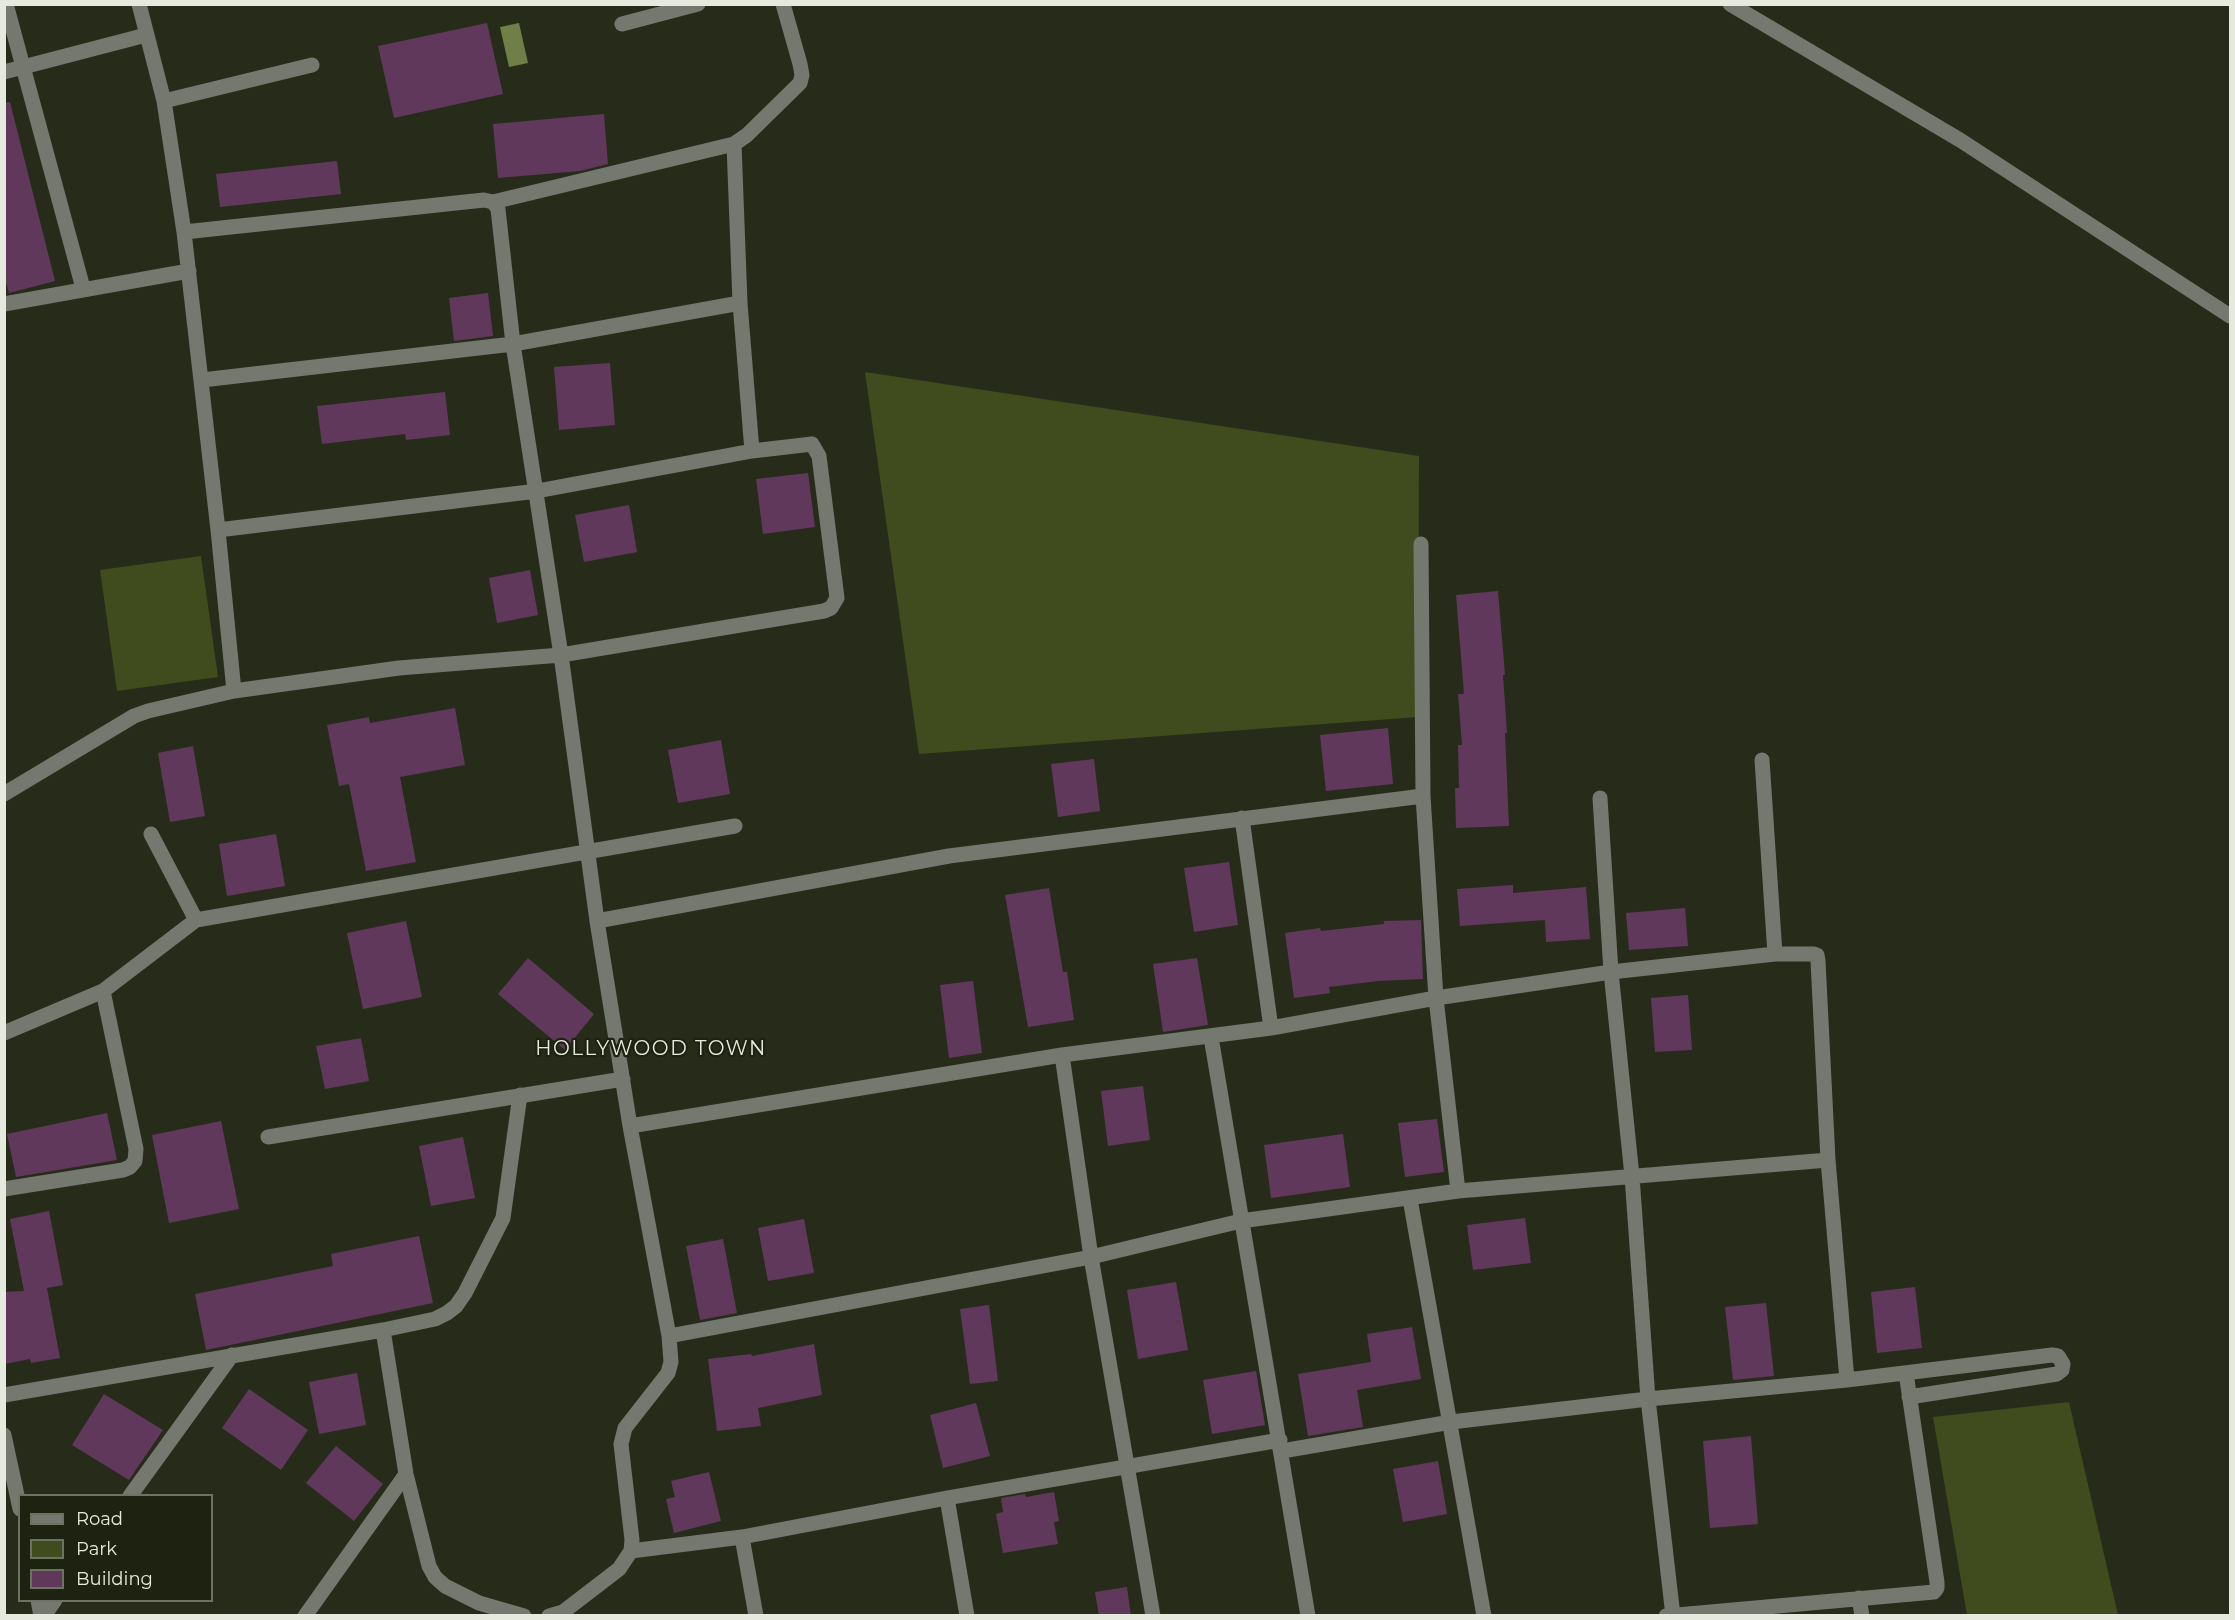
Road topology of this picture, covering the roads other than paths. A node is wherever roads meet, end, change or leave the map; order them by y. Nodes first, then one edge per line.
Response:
1 (6, 4) edge
2 (139, 4) edge
3 (698, 4) edge
4 (783, 4) edge
5 (1730, 4) edge
6 (622, 24) dead end
7 (146, 35) junction
8 (312, 65) dead end
9 (21, 68) junction
10 (4, 72) edge
11 (164, 101) junction
12 (734, 144) junction
13 (493, 202) junction
14 (184, 232) junction
15 (189, 271) junction
16 (83, 288) junction
17 (740, 303) junction
18 (4, 304) edge
19 (2230, 316) edge
20 (513, 344) junction
21 (202, 380) junction
22 (752, 452) junction
23 (537, 491) junction
24 (218, 530) junction
25 (1421, 544) dead end
26 (561, 655) junction
27 (234, 691) junction
28 (1762, 760) dead end
29 (4, 794) edge
30 (1423, 796) junction
31 (1600, 798) dead end
32 (1242, 818) junction
33 (735, 826) dead end
34 (151, 834) dead end
35 (589, 852) junction
36 (196, 920) junction
37 (597, 921) junction
38 (1775, 954) junction
39 (1611, 972) junction
40 (103, 992) junction
41 (1436, 998) junction
42 (1271, 1028) junction
43 (4, 1033) edge
44 (1211, 1037) junction
45 (1062, 1055) junction
46 (623, 1079) junction
47 (520, 1095) junction
48 (630, 1126) junction
49 (268, 1137) dead end
50 (1828, 1160) junction
51 (1632, 1176) junction
52 (4, 1189) edge
53 (1458, 1191) junction
54 (1410, 1199) junction
55 (1242, 1221) junction
56 (1091, 1257) junction
57 (383, 1330) junction
58 (669, 1336) junction
59 (232, 1354) junction
60 (1906, 1373) junction
61 (1847, 1380) junction
62 (4, 1395) edge
63 (1910, 1397) junction
64 (1648, 1399) junction
65 (1451, 1422) junction
66 (4, 1436) edge
67 (1281, 1446) junction
68 (1127, 1466) junction
69 (406, 1474) junction
70 (131, 1494) edge
71 (947, 1498) junction
72 (18, 1500) edge
73 (742, 1537) junction
74 (631, 1551) junction
75 (1859, 1598) junction
76 (54, 1602) edge
77 (479, 1603) junction
78 (1673, 1615) edge
79 (43, 1616) edge
80 (304, 1616) edge
81 (469, 1616) edge
82 (524, 1616) edge
83 (549, 1616) edge
84 (756, 1616) edge
85 (967, 1616) edge
86 (1153, 1616) edge
87 (1308, 1616) edge
88 (1484, 1616) edge
89 (1666, 1616) edge
90 (1862, 1616) edge

1 - 9 street
2 - 7 street
3 - 6 street
4 - 12 street
5 - 19 street
7 - 9 street
7 - 11 street
8 - 11 street
9 - 10 street
9 - 16 street
11 - 14 street
12 - 13 street
12 - 17 street
13 - 14 street
13 - 20 street
14 - 15 street
15 - 16 street
15 - 21 street
16 - 18 street
17 - 20 street
17 - 22 street
20 - 21 street
20 - 23 street
21 - 24 street
22 - 23 street
22 - 26 street
23 - 24 street
23 - 26 street
24 - 27 street
25 - 30 street
26 - 27 street
26 - 35 street
27 - 29 street
28 - 38 street
30 - 32 street
30 - 41 street
31 - 39 street
32 - 37 street
32 - 42 street
33 - 35 street
34 - 36 street
35 - 36 street
35 - 37 street
36 - 40 street
37 - 46 street
38 - 39 street
38 - 50 street
39 - 41 street
39 - 51 street
40 - 43 street
40 - 52 street
41 - 42 street
41 - 53 street
42 - 44 street
44 - 45 street
44 - 55 street
45 - 48 street
45 - 56 street
46 - 47 street
46 - 48 street
47 - 49 street
47 - 57 street
48 - 58 street
50 - 51 street
50 - 61 street
51 - 53 street
51 - 64 street
53 - 54 street
54 - 55 street
54 - 65 street
55 - 56 street
55 - 67 street
56 - 58 street
56 - 68 street
57 - 59 street
57 - 69 street
58 - 74 street
59 - 62 street
59 - 70 street
60 - 61 street
60 - 63 street
60 - 63 street
61 - 64 street
63 - 75 street
64 - 65 street
64 - 78 street
65 - 67 street
65 - 88 street
66 - 72 street
67 - 68 street
67 - 87 street
68 - 71 street
68 - 86 street
69 - 77 street
69 - 80 street
71 - 73 street
71 - 85 street
73 - 74 street
73 - 84 street
74 - 83 street
75 - 78 street
75 - 90 street
76 - 79 street
77 - 81 street
77 - 82 street
78 - 89 street

